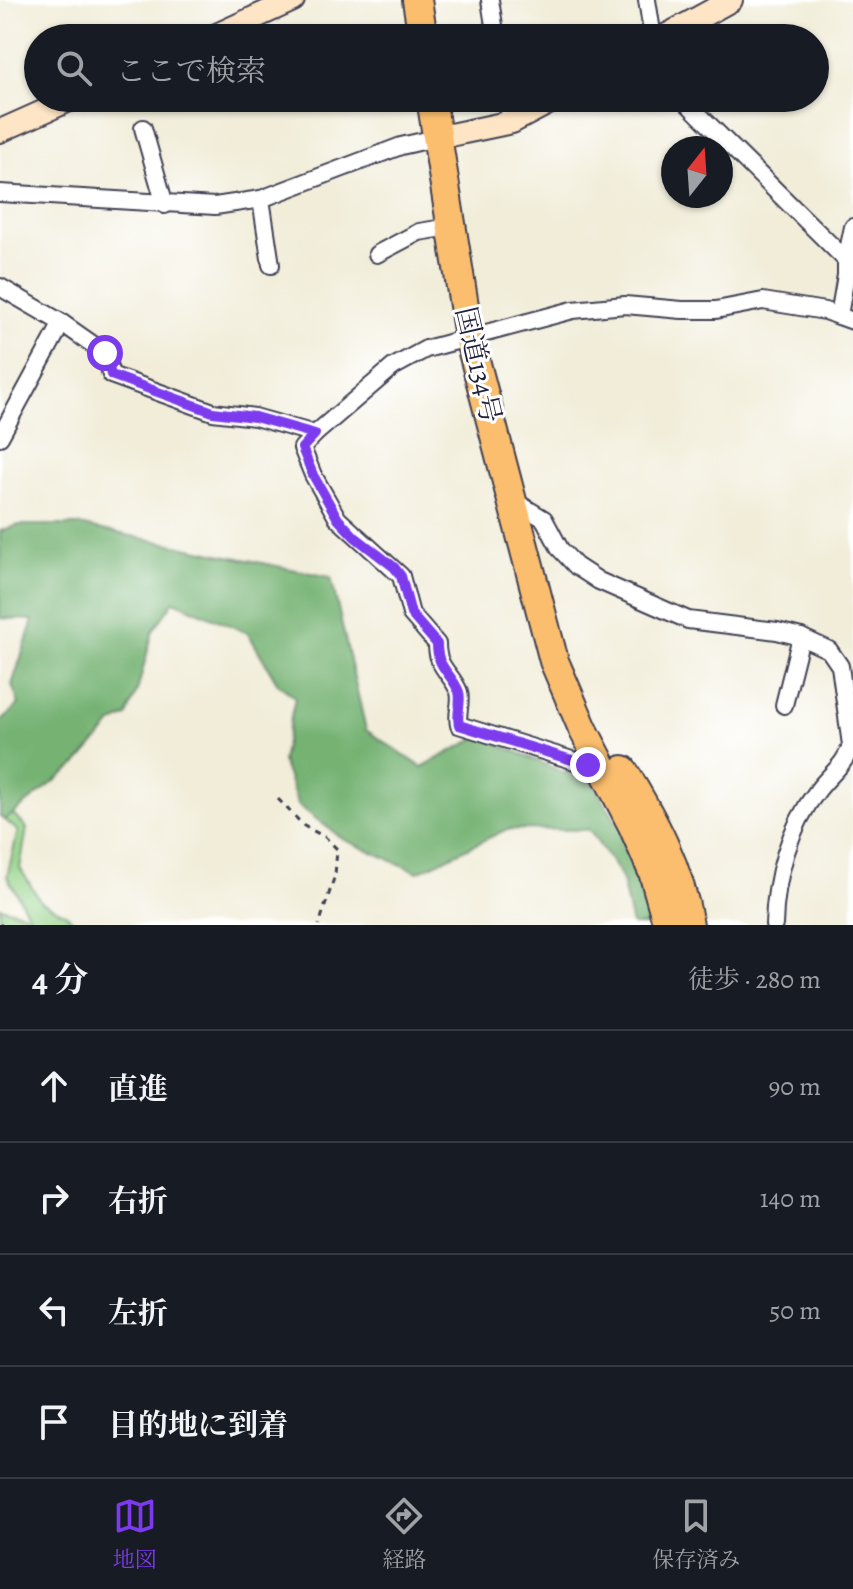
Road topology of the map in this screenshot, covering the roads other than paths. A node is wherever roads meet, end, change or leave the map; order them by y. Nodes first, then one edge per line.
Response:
1 (293, 0) edge
2 (417, 0) edge
3 (490, 0) edge
4 (647, 0) edge
5 (731, 0) edge
6 (241, 24) edge
7 (421, 24) edge
8 (494, 24) edge
9 (651, 24) edge
10 (687, 24) edge
11 (43, 112) edge
12 (433, 112) edge
13 (510, 112) edge
14 (531, 112) edge
15 (696, 112) edge
16 (512, 122) junction
17 (143, 128) dead end
18 (0, 131) edge
19 (436, 138) junction
20 (0, 193) edge
21 (261, 199) junction
22 (165, 205) junction
23 (450, 227) junction
24 (853, 227) edge
25 (377, 254) dead end
26 (846, 260) junction
27 (271, 265) dead end
28 (0, 287) edge
29 (846, 318) edge
30 (62, 323) junction
31 (469, 337) junction
32 (315, 434) junction
33 (0, 437) edge
34 (511, 499) junction
35 (546, 628) junction
36 (801, 637) junction
37 (784, 705) dead end
38 (852, 745) edge
39 (599, 763) junction
40 (668, 925) edge
41 (689, 925) edge
42 (774, 925) edge

1 - 6 street
2 - 7 highway
3 - 8 street
4 - 9 street
5 - 10 street
11 - 18 street
12 - 19 highway, 国道134号
13 - 16 street
14 - 16 street
15 - 26 street
16 - 19 street
17 - 22 street
19 - 21 street
19 - 23 highway, 国道134号
20 - 22 street
21 - 22 street
21 - 27 street
23 - 25 street
23 - 31 highway, 国道134号
24 - 26 street
26 - 29 street
28 - 30 street
29 - 31 street
30 - 32 street
30 - 33 street
31 - 32 street
31 - 34 highway, 国道134号
32 - 39 street
34 - 35 highway, 国道134号
34 - 36 street
35 - 39 highway, 国道134号
35 - 41 highway, 国道134号
36 - 37 street
36 - 38 street
38 - 42 street
39 - 40 highway, 国道134号

